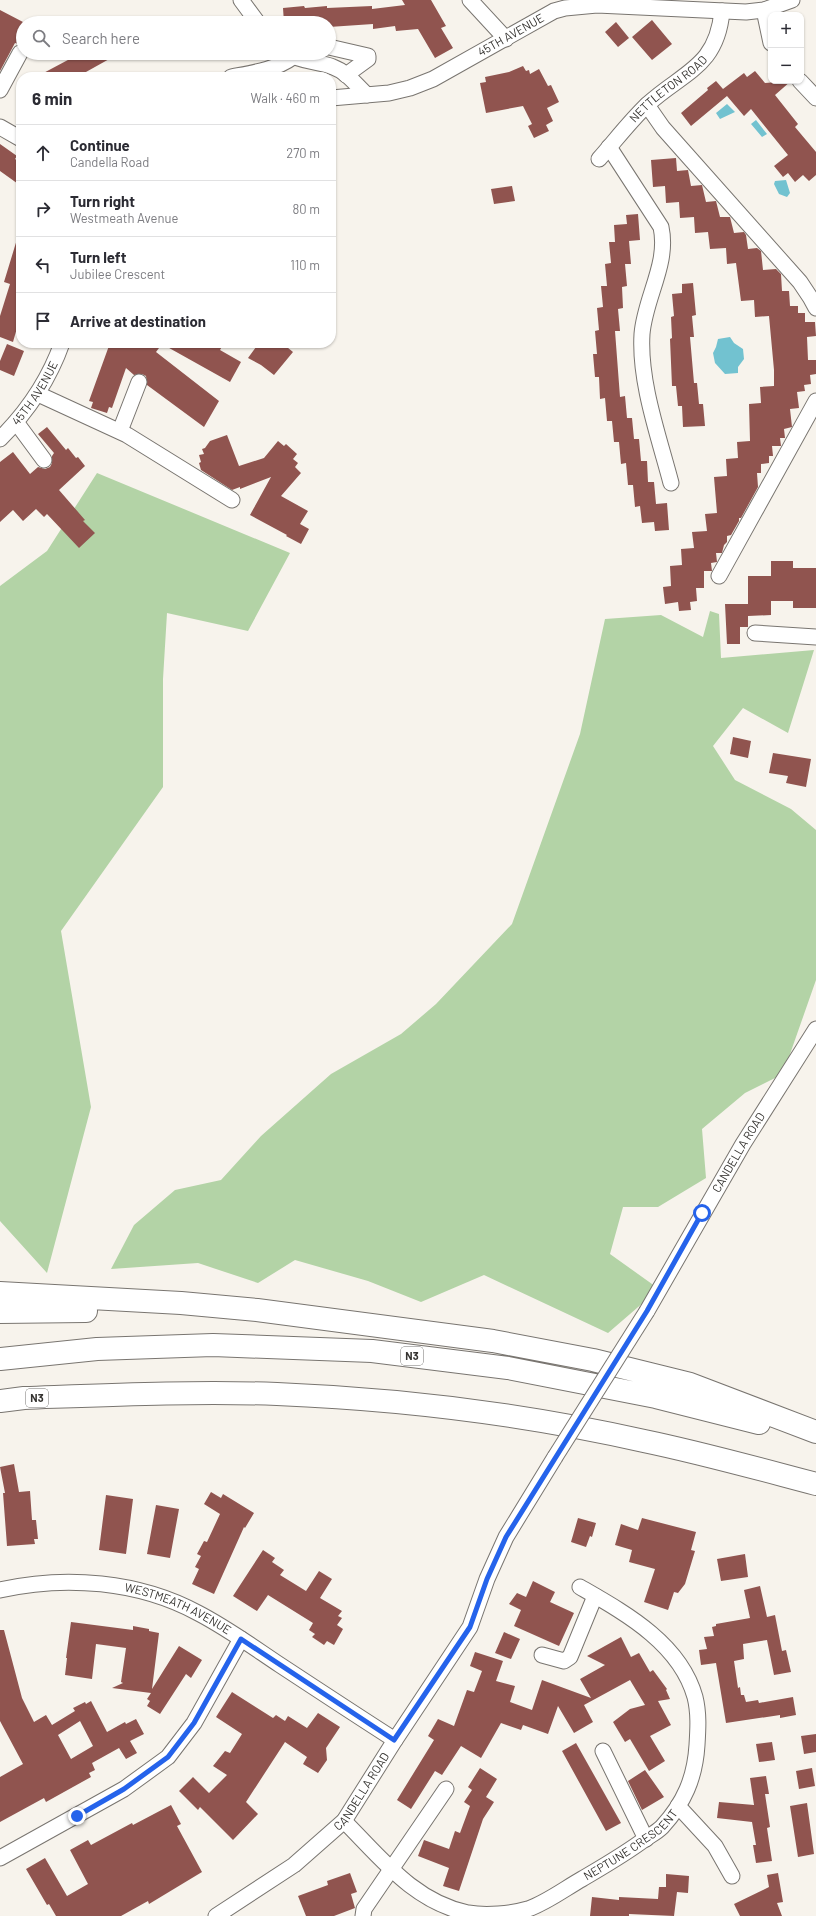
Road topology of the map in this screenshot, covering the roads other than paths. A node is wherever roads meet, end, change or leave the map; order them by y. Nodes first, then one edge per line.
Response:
1 (241, 0) edge
2 (470, 0) edge
3 (792, 0) edge
4 (743, 6) edge
5 (764, 10) junction
6 (722, 11) junction
7 (253, 16) edge
8 (768, 29) edge
9 (506, 39) junction
10 (336, 49) edge
11 (16, 60) edge
12 (291, 60) edge
13 (311, 60) edge
14 (253, 72) edge
15 (346, 75) junction
16 (803, 84) edge
17 (0, 90) edge
18 (366, 95) junction
19 (336, 98) edge
20 (816, 98) edge
21 (647, 105) junction
22 (0, 127) edge
23 (16, 136) edge
24 (609, 147) junction
25 (599, 159) dead end
26 (816, 308) edge
27 (60, 348) edge
28 (139, 382) dead end
29 (38, 394) junction
30 (816, 402) edge
31 (16, 422) junction
32 (120, 431) junction
33 (0, 438) edge
34 (44, 460) dead end
35 (671, 483) dead end
36 (232, 500) dead end
37 (719, 576) dead end
38 (755, 633) dead end
39 (816, 637) edge
40 (816, 1030) edge
41 (0, 1293) edge
42 (257, 1310) junction
43 (0, 1312) edge
44 (0, 1359) edge
45 (75, 1396) junction
46 (0, 1401) edge
47 (0, 1416) edge
48 (816, 1432) edge
49 (816, 1438) edge
50 (816, 1484) edge
51 (580, 1587) dead end
52 (0, 1590) edge
53 (595, 1596) junction
54 (241, 1639) junction
55 (542, 1654) dead end
56 (394, 1740) junction
57 (603, 1751) dead end
58 (446, 1790) dead end
59 (678, 1806) junction
60 (344, 1821) junction
61 (646, 1839) junction
62 (0, 1858) edge
63 (392, 1870) junction
64 (732, 1876) dead end
65 (510, 1914) edge
66 (216, 1916) edge
67 (363, 1916) edge

1 - 7 street
2 - 9 street
3 - 5 street, 45TH AVENUE
4 - 5 street, 45TH AVENUE
4 - 6 street, 45TH AVENUE
5 - 8 street
6 - 9 street, 45TH AVENUE
6 - 21 street, NETTLETON ROAD
9 - 18 street, 45TH AVENUE
10 - 15 street
11 - 17 street
12 - 14 street
13 - 15 street
15 - 18 street
16 - 20 street
18 - 19 street, 45TH AVENUE
21 - 24 street, NETTLETON ROAD
21 - 26 street
22 - 23 street
24 - 25 street, NETTLETON ROAD
24 - 35 street
27 - 29 street, 45TH AVENUE
28 - 32 street
29 - 31 street, 45TH AVENUE
29 - 32 street
30 - 37 street
31 - 33 street, 45TH AVENUE
31 - 34 street
32 - 36 street
38 - 39 street
40 - 56 street, CANDELLA ROAD, bridge
41 - 42 highway
42 - 43 highway
42 - 48 highway
44 - 49 highway, N3
45 - 46 highway, N3
45 - 47 highway
45 - 50 highway, N3
51 - 53 street, NEPTUNE CRESCENT
52 - 54 street, WESTMEATH AVENUE
53 - 55 street
53 - 59 street, NEPTUNE CRESCENT
54 - 56 street, WESTMEATH AVENUE
54 - 62 street
56 - 60 street, CANDELLA ROAD
57 - 61 street
58 - 63 street
59 - 61 street, NEPTUNE CRESCENT
59 - 64 street
60 - 63 street, NEPTUNE CRESCENT
60 - 66 street, CANDELLA ROAD
61 - 65 street, NEPTUNE CRESCENT
63 - 65 street, NEPTUNE CRESCENT
63 - 67 street

